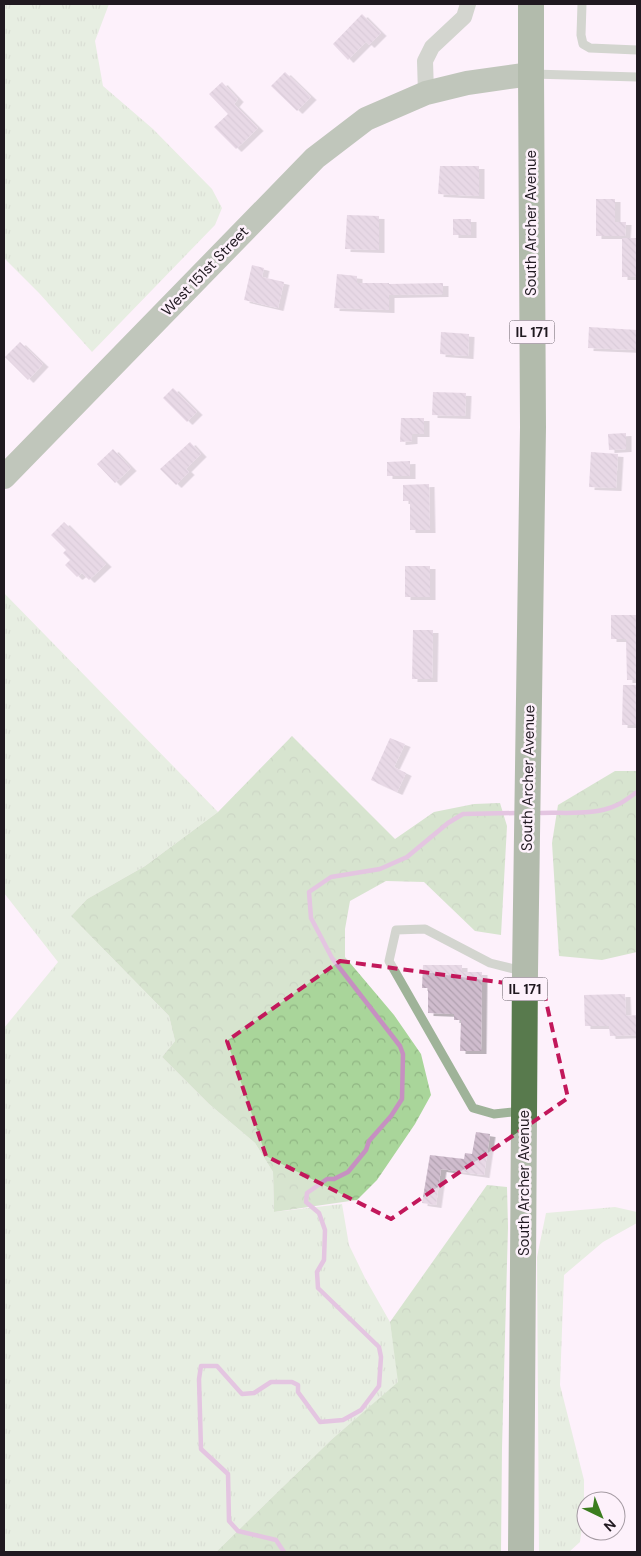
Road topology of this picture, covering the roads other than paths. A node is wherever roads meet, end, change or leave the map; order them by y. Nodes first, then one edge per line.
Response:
1 (468, 4) edge
2 (532, 4) edge
3 (582, 4) edge
4 (637, 50) edge
5 (530, 74) junction
6 (637, 77) edge
7 (426, 93) junction
8 (4, 477) edge
9 (525, 972) junction
10 (525, 1111) junction
11 (521, 1552) edge

1 - 7 street
2 - 5 main road, South Archer Avenue / IL 171
3 - 4 lane
5 - 6 lane
5 - 7 street, West 151st Street
5 - 9 main road, South Archer Avenue / IL 171
7 - 8 street, West 151st Street
9 - 10 main road, South Archer Avenue / IL 171
9 - 10 lane
10 - 11 main road, South Archer Avenue / IL 171

